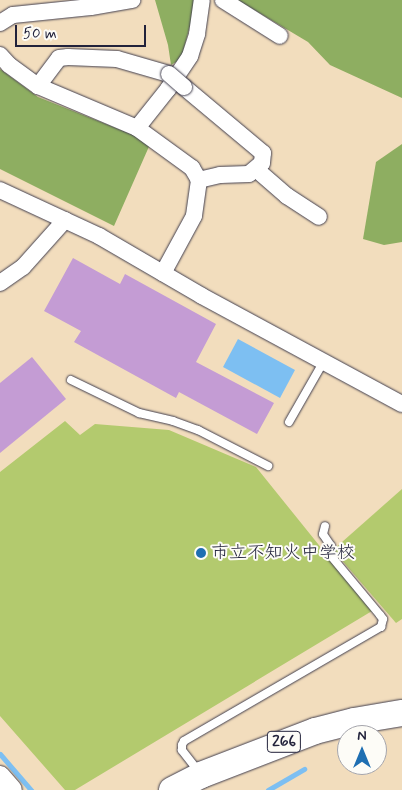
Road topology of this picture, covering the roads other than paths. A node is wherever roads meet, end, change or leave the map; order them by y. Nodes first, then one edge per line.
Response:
1 (132, 0) edge
2 (202, 0) edge
3 (223, 0) edge
4 (0, 23) edge
5 (280, 36) dead end
6 (0, 55) edge
7 (38, 86) junction
8 (136, 128) junction
9 (256, 170) junction
10 (199, 180) junction
11 (0, 190) edge
12 (319, 217) dead end
13 (65, 220) junction
14 (163, 273) junction
15 (0, 283) edge
16 (324, 361) junction
17 (71, 380) dead end
18 (402, 404) edge
19 (289, 422) dead end
20 (268, 466) dead end
21 (325, 526) dead end
22 (402, 713) edge
23 (201, 775) junction
24 (0, 776) edge
25 (12, 790) edge
26 (172, 790) edge

1 - 4 street
2 - 8 street
3 - 5 street
6 - 7 street
7 - 8 street
7 - 9 street, bridge
8 - 10 street
9 - 10 street
9 - 12 street
10 - 14 street
11 - 13 street
13 - 14 street
13 - 15 street
14 - 16 street
16 - 18 street
16 - 19 lane
17 - 20 lane
21 - 23 lane
22 - 23 highway, 266
23 - 26 highway, 266
24 - 25 street

